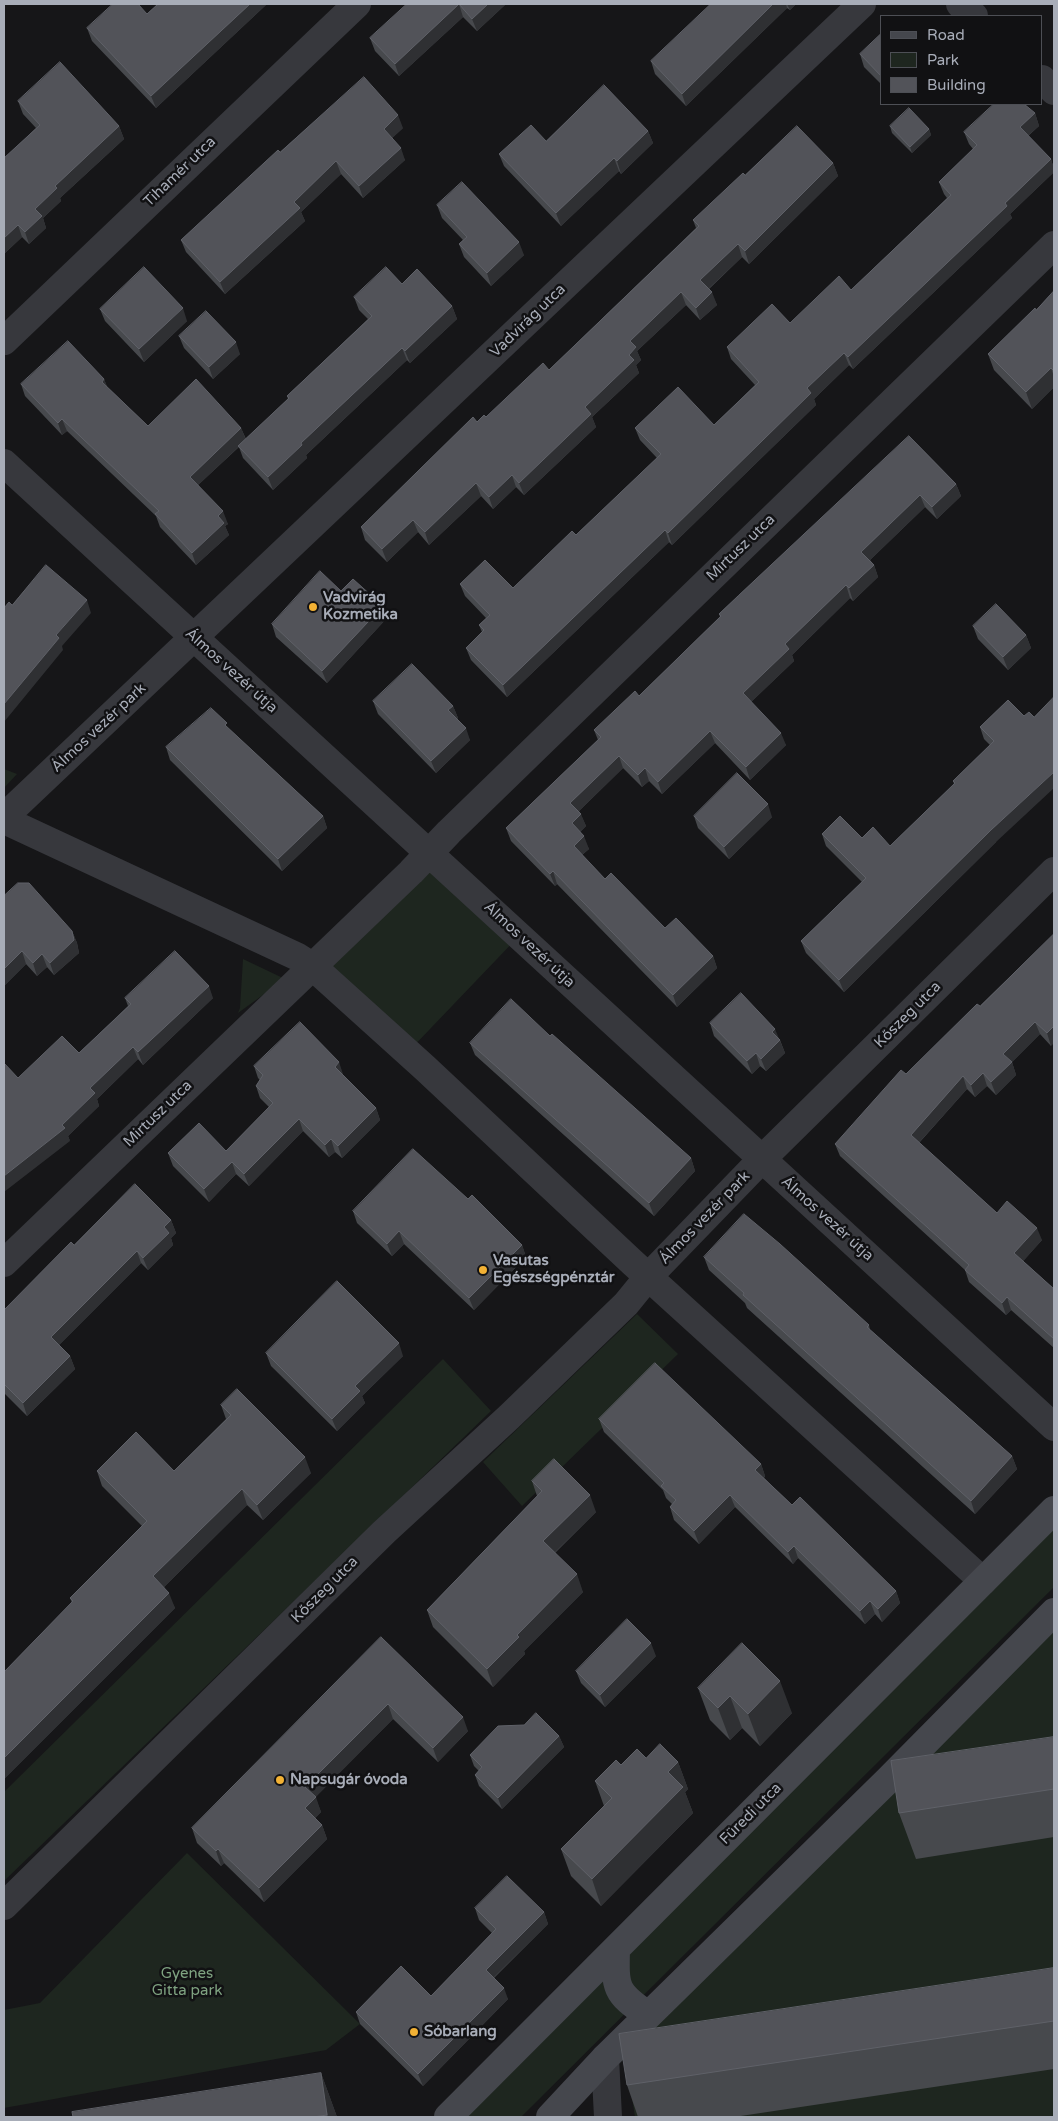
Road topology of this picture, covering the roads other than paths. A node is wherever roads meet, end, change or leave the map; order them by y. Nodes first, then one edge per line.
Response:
1 (357, 4) edge
2 (862, 4) edge
3 (960, 4) edge
4 (973, 15) edge
5 (1043, 80) edge
6 (1054, 91) edge
7 (1054, 245) edge
8 (4, 340) edge
9 (4, 463) edge
10 (194, 638) junction
11 (4, 818) edge
12 (429, 852) junction
13 (1054, 871) edge
14 (312, 966) junction
15 (762, 1159) junction
16 (4, 1263) edge
17 (648, 1277) junction
18 (1054, 1427) edge
19 (1054, 1510) edge
20 (983, 1581) junction
21 (1054, 1612) edge
22 (4, 1906) edge
23 (616, 1949) junction
24 (648, 2015) junction
25 (605, 2058) junction
26 (448, 2117) edge
27 (550, 2117) edge
28 (608, 2117) edge

1 - 8 street, Tihamér utca
2 - 10 street, Vadvirág utca
3 - 4 street
5 - 6 street
7 - 12 street, Mirtusz utca
9 - 10 street, Álmos vezér útja
10 - 11 street, Álmos vezér park
10 - 12 street, Álmos vezér útja
11 - 14 street
12 - 14 street
12 - 15 street, Álmos vezér útja
13 - 15 street, Kőszeg utca
14 - 16 street, Mirtusz utca
14 - 17 street
15 - 17 street, Álmos vezér park
15 - 18 street, Álmos vezér útja
17 - 20 street
17 - 22 street, Kőszeg utca
19 - 20 main road, Füredi utca
20 - 23 main road, Füredi utca
21 - 24 main road
23 - 24 main road
23 - 26 main road, Füredi utca
24 - 25 main road
25 - 27 main road
25 - 28 street

